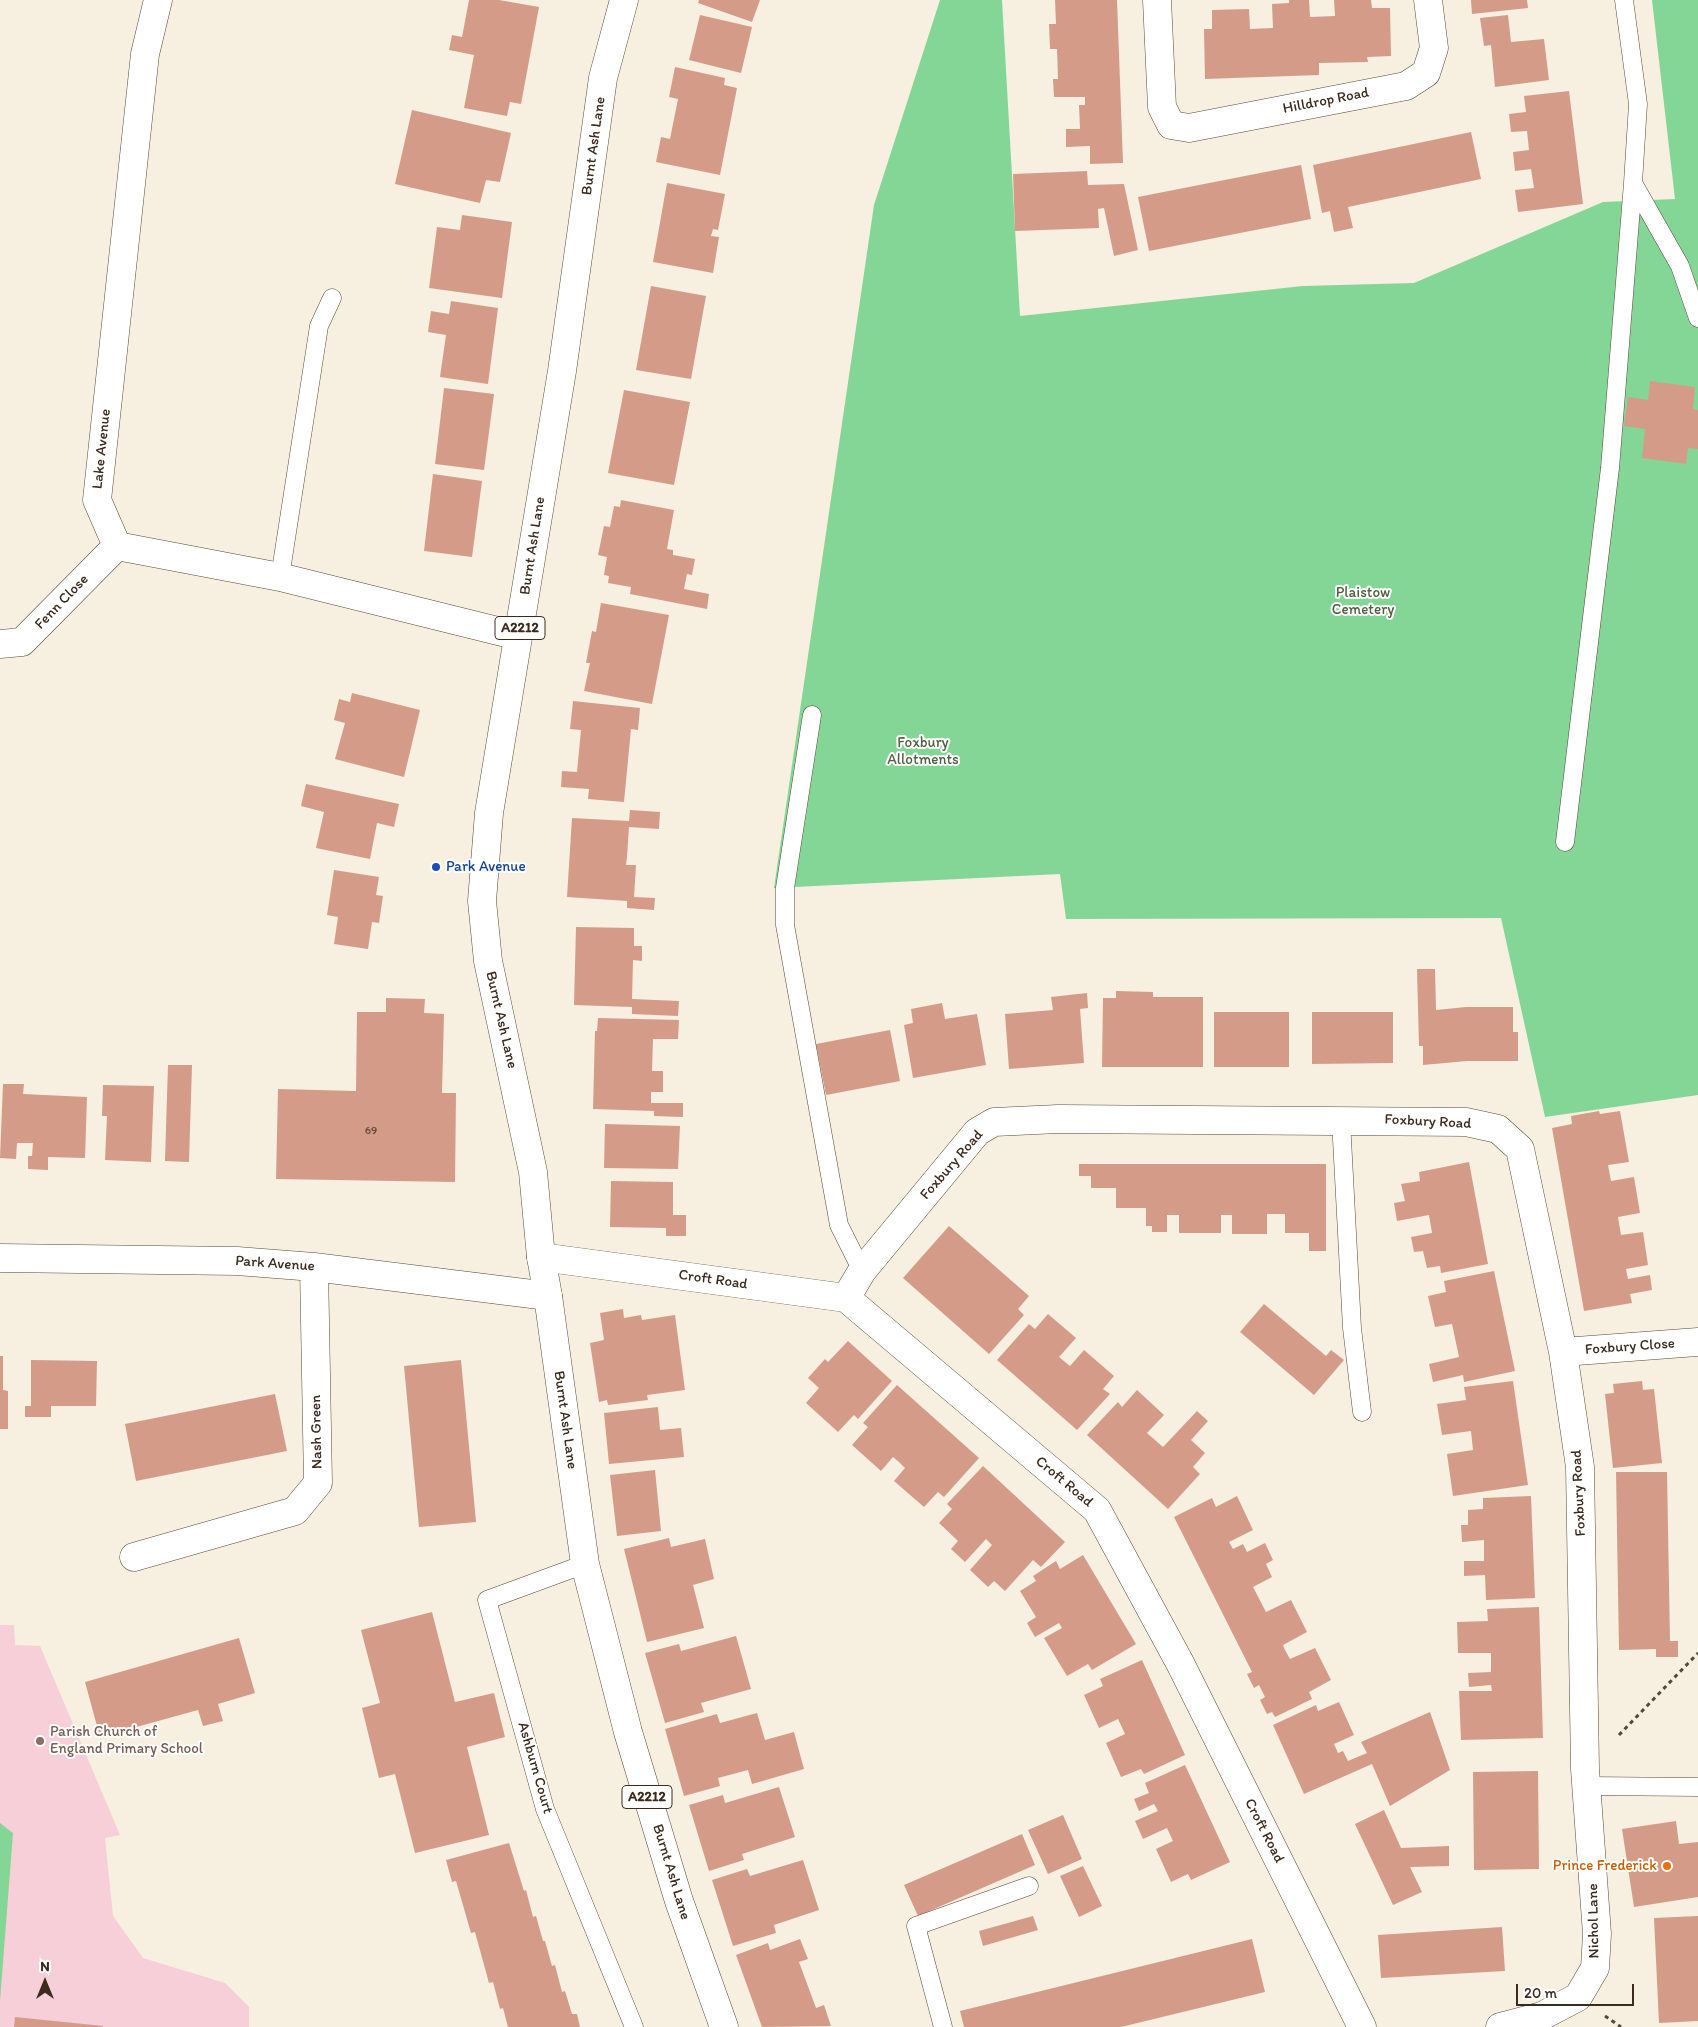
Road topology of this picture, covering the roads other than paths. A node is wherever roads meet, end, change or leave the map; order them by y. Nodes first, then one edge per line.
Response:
1 (158, 0) edge
2 (624, 0) edge
3 (1157, 0) edge
4 (1428, 0) edge
5 (1624, 0) edge
6 (1633, 183) junction
7 (332, 298) dead end
8 (1698, 318) edge
9 (117, 546) junction
10 (280, 578) junction
11 (518, 636) junction
12 (0, 644) edge
13 (812, 715) dead end
14 (1565, 842) dead end
15 (1341, 1120) junction
16 (541, 1257) junction
17 (0, 1258) edge
18 (314, 1267) junction
19 (862, 1271) junction
20 (548, 1296) junction
21 (846, 1298) junction
22 (1698, 1342) edge
23 (1563, 1352) junction
24 (1362, 1412) dead end
25 (134, 1557) dead end
26 (585, 1564) junction
27 (1587, 1778) junction
28 (1698, 1787) edge
29 (1029, 1886) dead end
30 (634, 2027) edge
31 (724, 2027) edge
32 (943, 2027) edge
33 (1362, 2027) edge
34 (1500, 2027) edge

1 - 9 street, Lake Avenue
2 - 11 street, Burnt Ash Lane / A2212
3 - 4 street, Hilldrop Road
5 - 6 lane
6 - 8 lane
6 - 14 lane
7 - 10 lane
9 - 10 street
9 - 12 street, Fenn Close
10 - 11 street
11 - 16 street, Burnt Ash Lane / A2212
13 - 19 lane
15 - 19 street, Foxbury Road
15 - 23 street, Foxbury Road
15 - 24 lane
16 - 20 street, Burnt Ash Lane / A2212
16 - 21 street, Croft Road
17 - 18 street, Park Avenue
18 - 20 street, Park Avenue
18 - 25 street, Nash Green
19 - 21 street, Foxbury Road
20 - 26 street, Burnt Ash Lane / A2212
21 - 33 street, Croft Road
22 - 23 street, Foxbury Close
23 - 27 street, Foxbury Road
26 - 30 lane, Ashburn Court
26 - 31 street, Burnt Ash Lane / A2212
27 - 28 lane
27 - 34 street, Nichol Lane
29 - 32 lane

